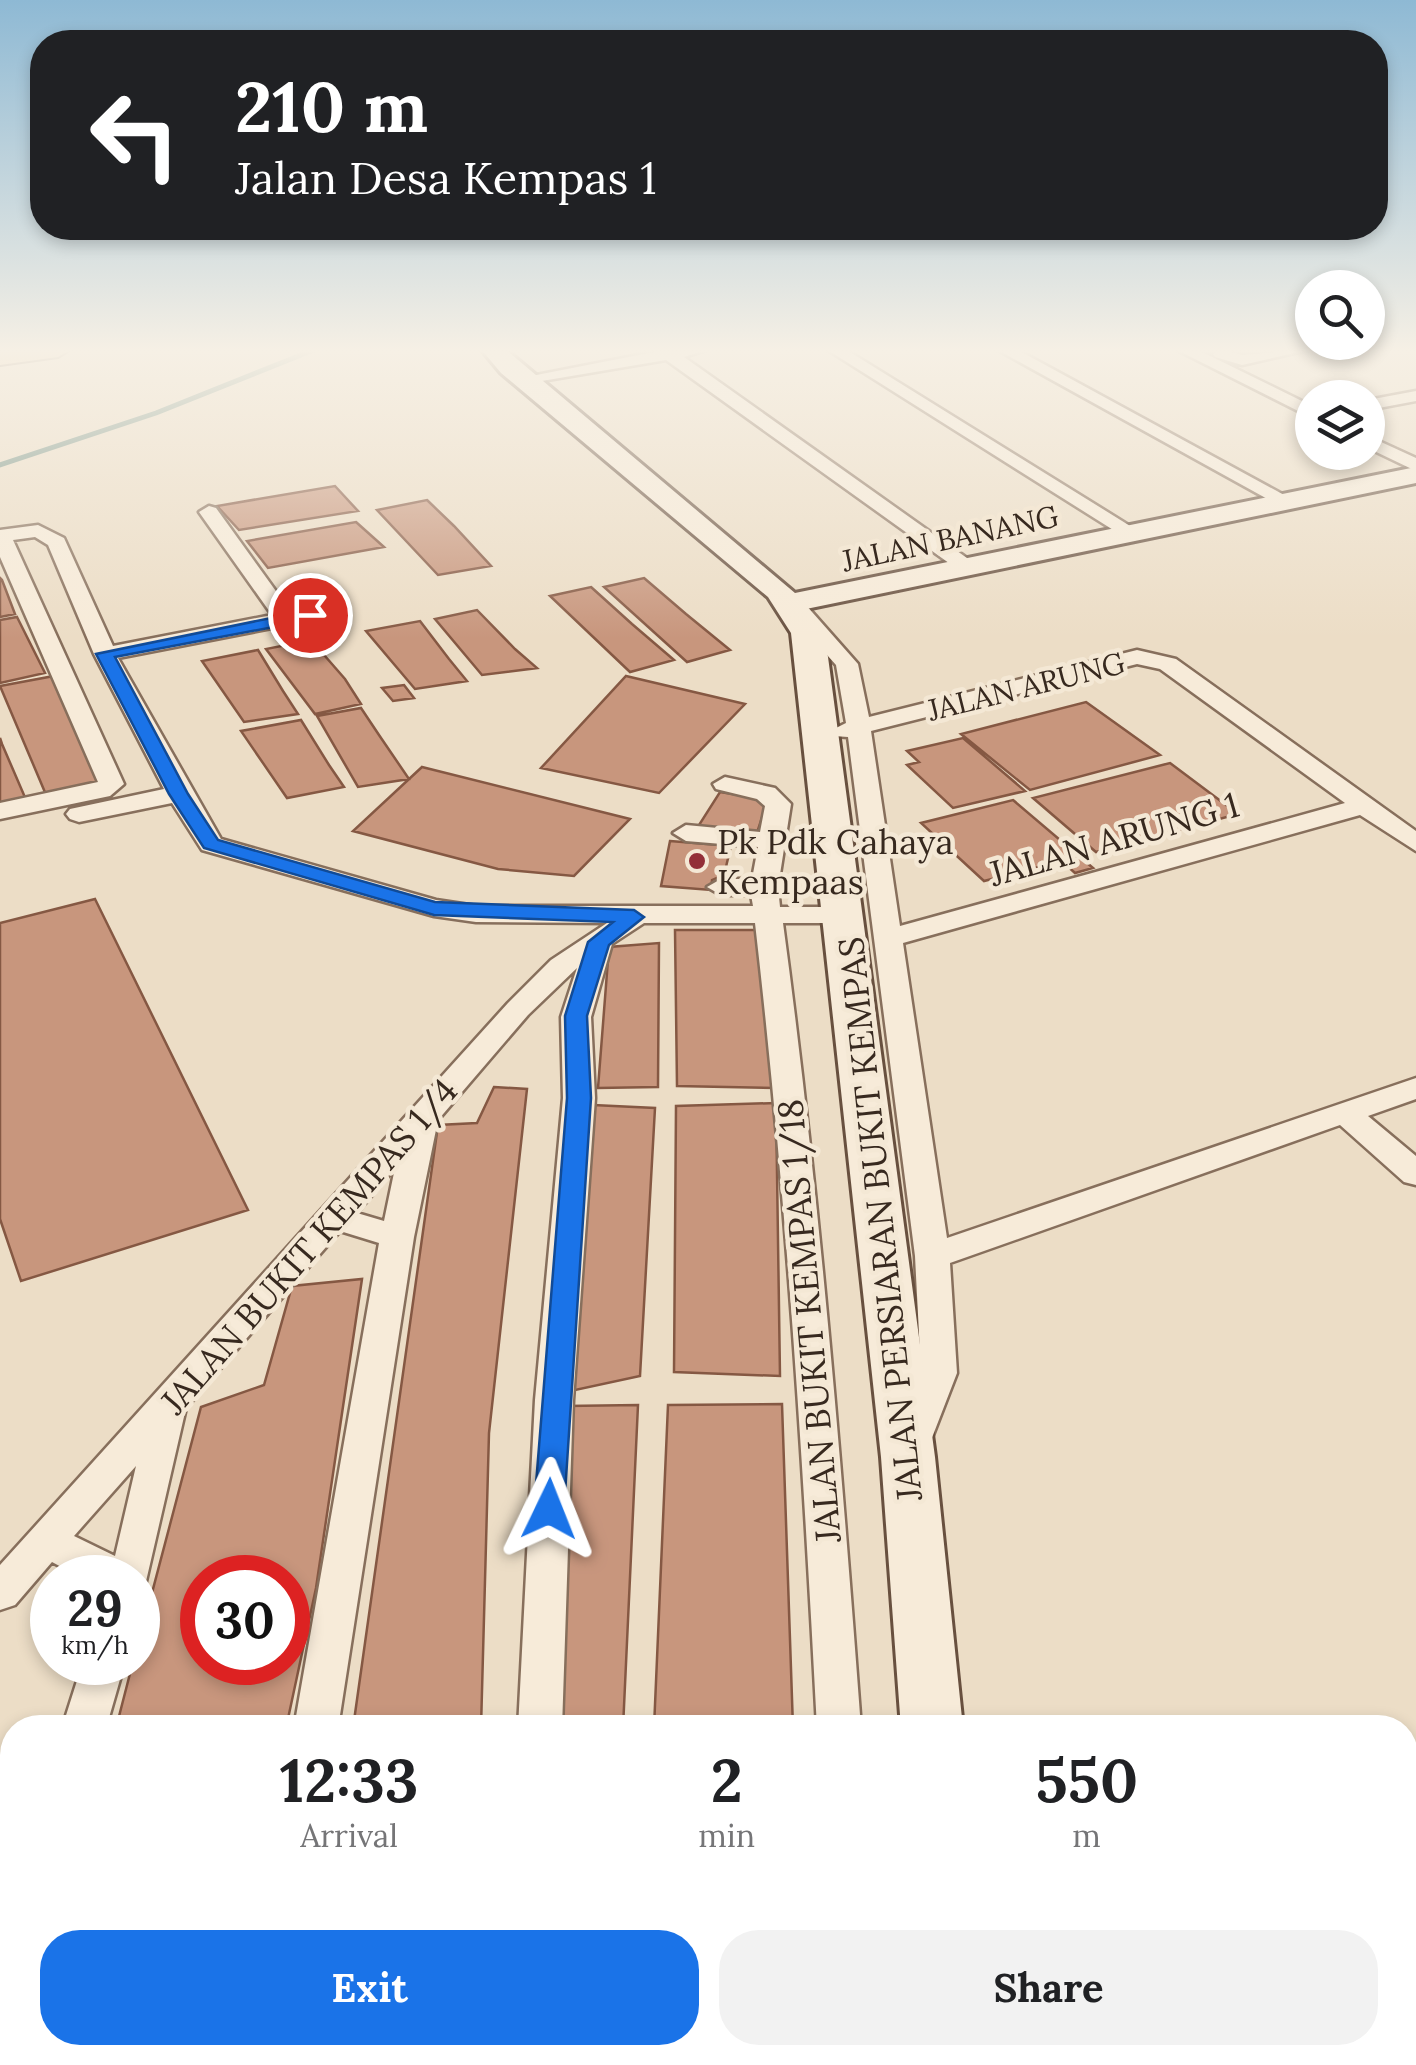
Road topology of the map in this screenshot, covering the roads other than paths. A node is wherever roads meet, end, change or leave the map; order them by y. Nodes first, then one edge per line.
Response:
1 (604, 445) edge
2 (797, 445) edge
3 (990, 445) edge
4 (1182, 445) edge
5 (1385, 448) edge
6 (1416, 464) edge
7 (1416, 475) edge
8 (1287, 502) junction
9 (209, 512) dead end
10 (1133, 534) junction
11 (0, 536) edge
12 (967, 567) junction
13 (791, 603) junction
14 (329, 612) dead end
15 (286, 620) junction
16 (105, 654) junction
17 (839, 731) junction
18 (725, 784) dead end
19 (178, 794) junction
20 (1360, 807) junction
21 (0, 811) edge
22 (0, 830) edge
23 (686, 833) dead end
24 (772, 841) junction
25 (1416, 844) edge
26 (721, 887) dead end
27 (765, 901) junction
28 (845, 915) junction
29 (634, 917) junction
30 (886, 939) junction
31 (599, 942) junction
32 (518, 1009) junction
33 (576, 1016) junction
34 (1416, 1088) edge
35 (1343, 1111) junction
36 (424, 1114) junction
37 (1416, 1174) edge
38 (333, 1217) junction
39 (397, 1237) junction
40 (932, 1256) junction
41 (169, 1406) junction
42 (908, 1457) junction
43 (46, 1541) junction
44 (74, 1555) edge
45 (135, 1555) edge
46 (0, 1592) edge
47 (97, 1685) edge
48 (88, 1715) edge
49 (318, 1715) edge
50 (541, 1715) edge
51 (838, 1715) edge
52 (931, 1715) edge

1 - 13 street, JALAN PERSIARAN BUKIT KEMPAS
2 - 12 street
3 - 10 street
4 - 8 street
5 - 6 street
7 - 8 street, JALAN BANANG
8 - 10 street, JALAN BANANG
9 - 15 street
10 - 12 street, JALAN BANANG
11 - 16 street
11 - 21 street
12 - 13 street, JALAN BANANG
13 - 17 street, JALAN PERSIARAN BUKIT KEMPAS
14 - 15 street
15 - 16 street
16 - 19 street
17 - 20 street, JALAN ARUNG
17 - 28 street, JALAN PERSIARAN BUKIT KEMPAS
17 - 30 street
18 - 24 street, JALAN BUKIT KEMPAS 1/18
19 - 22 street
19 - 29 street
20 - 25 street, JALAN ARUNG
20 - 30 street, JALAN ARUNG 1
23 - 24 street
24 - 27 street, JALAN BUKIT KEMPAS 1/18
26 - 27 street
27 - 28 street
27 - 29 street
27 - 51 street, JALAN BUKIT KEMPAS 1/18
28 - 42 street, JALAN PERSIARAN BUKIT KEMPAS
29 - 31 street, JALAN BUKIT KEMPAS 1/4
30 - 40 street
31 - 32 street, JALAN BUKIT KEMPAS 1/4
31 - 33 street
32 - 33 street
32 - 36 street, JALAN BUKIT KEMPAS 1/4
33 - 50 street
34 - 35 street
35 - 37 street
35 - 40 street
36 - 38 street, JALAN BUKIT KEMPAS 1/4
36 - 39 street
38 - 39 street
38 - 41 street, JALAN BUKIT KEMPAS 1/4
39 - 49 street
40 - 42 street
41 - 43 street, JALAN BUKIT KEMPAS 1/4
41 - 45 street
42 - 52 street, JALAN PERSIARAN BUKIT KEMPAS
43 - 44 street
43 - 46 street, JALAN BUKIT KEMPAS 1/4
47 - 48 street

